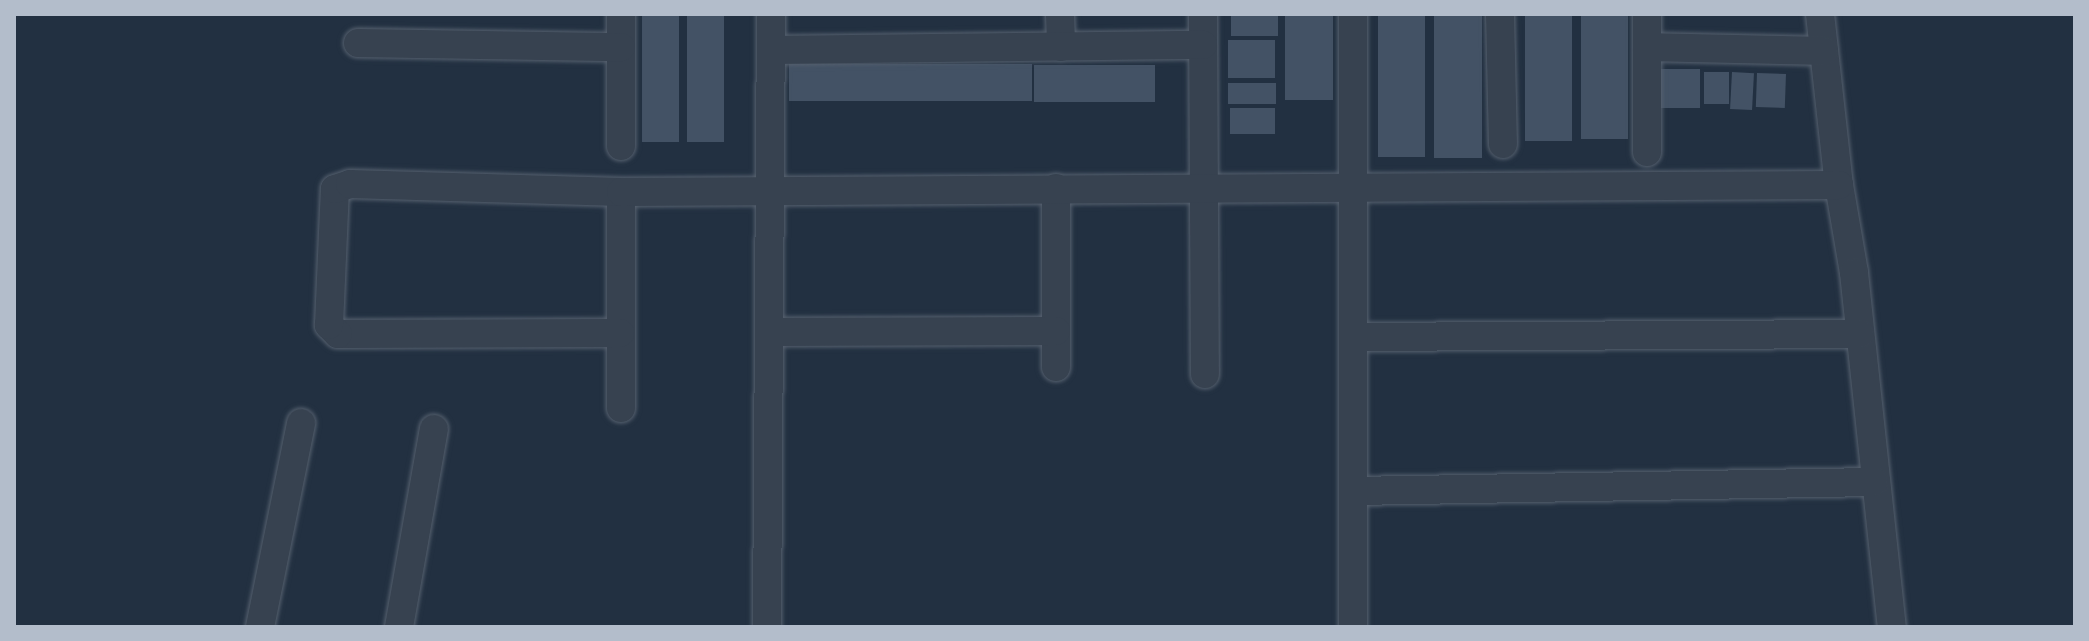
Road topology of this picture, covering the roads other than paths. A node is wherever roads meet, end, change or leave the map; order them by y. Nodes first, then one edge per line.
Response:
1 (621, 14) edge
2 (771, 14) edge
3 (1060, 14) edge
4 (1203, 14) edge
5 (1353, 14) edge
6 (1500, 14) edge
7 (1647, 14) edge
8 (1820, 14) edge
9 (358, 43) dead end
10 (1203, 45) junction
11 (621, 47) junction
12 (1061, 47) junction
13 (1647, 47) junction
14 (771, 50) junction
15 (1824, 51) junction
16 (1503, 144) dead end
17 (621, 146) dead end
18 (1647, 152) dead end
19 (1839, 185) junction
20 (1056, 188) junction
21 (1206, 188) junction
22 (1353, 188) junction
23 (772, 191) junction
24 (621, 192) junction
25 (1056, 331) junction
26 (770, 332) junction
27 (620, 333) junction
28 (1860, 334) junction
29 (1353, 337) junction
30 (1056, 367) dead end
31 (1205, 374) dead end
32 (621, 408) dead end
33 (301, 423) dead end
34 (434, 429) dead end
35 (1874, 482) junction
36 (1353, 491) junction
37 (260, 627) edge
38 (399, 627) edge
39 (767, 627) edge
40 (1353, 627) edge
41 (1892, 627) edge

1 - 11 street
2 - 14 street
3 - 12 street
4 - 10 street
5 - 22 street
6 - 16 street
7 - 13 street
8 - 15 street
9 - 11 street
10 - 12 street
10 - 21 street
11 - 17 street
12 - 14 street
13 - 15 street
13 - 18 street
14 - 23 street
15 - 19 street
19 - 22 street
19 - 28 street
20 - 21 street
20 - 23 street
20 - 25 street
21 - 22 street
21 - 31 street
22 - 29 street
23 - 24 street
23 - 26 street
24 - 27 street
24 - 27 street
25 - 26 street
25 - 30 street
26 - 39 street
27 - 32 street
28 - 29 street
28 - 35 street
29 - 36 street
33 - 37 street
34 - 38 street
35 - 36 street
35 - 41 street
36 - 40 street

